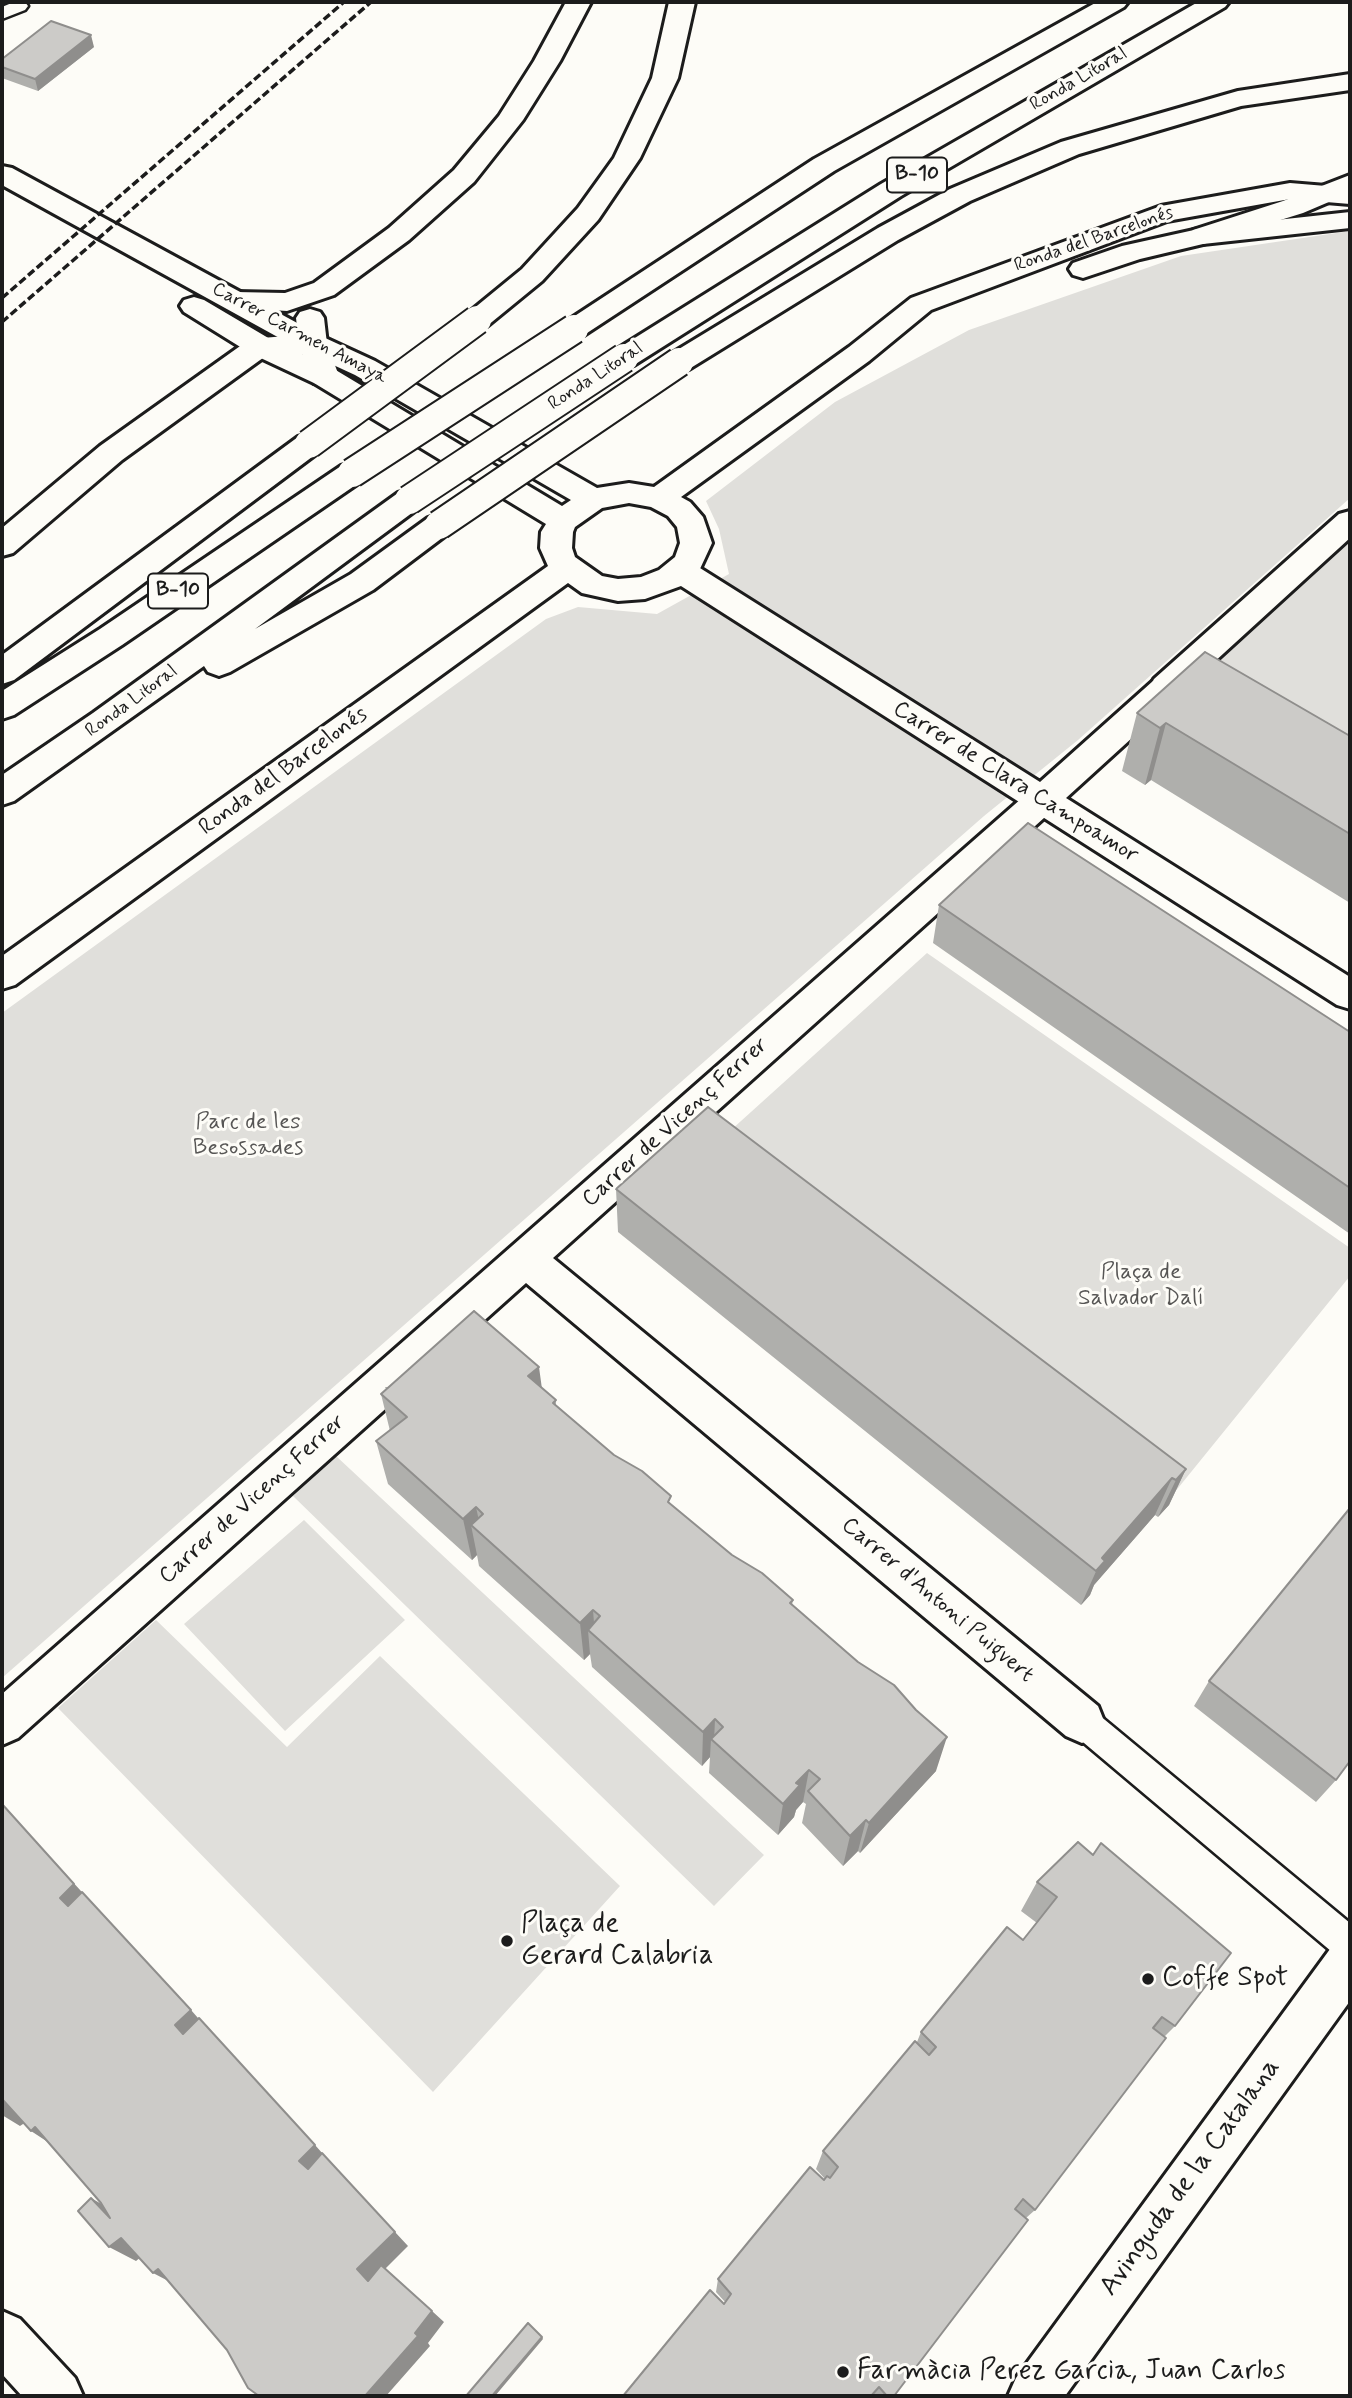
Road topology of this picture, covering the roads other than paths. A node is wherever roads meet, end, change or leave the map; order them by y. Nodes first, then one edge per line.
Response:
1 (578, 2) edge
2 (682, 2) edge
3 (1115, 2) edge
4 (1216, 2) edge
5 (1350, 82) edge
6 (2, 174) edge
7 (1350, 183) edge
8 (1337, 195) edge
9 (2, 201) edge
10 (1350, 220) edge
11 (1203, 236) junction
12 (324, 289) junction
13 (236, 301) junction
14 (313, 344) junction
15 (260, 346) junction
16 (859, 354) junction
17 (324, 376) junction
18 (659, 498) junction
19 (593, 499) junction
20 (563, 520) junction
21 (1350, 521) edge
22 (2, 545) edge
23 (567, 568) junction
24 (681, 571) junction
25 (2, 672) edge
26 (2, 707) edge
27 (105, 722) junction
28 (2, 792) edge
29 (1042, 800) junction
30 (2, 975) edge
31 (1350, 995) edge
32 (524, 1258) junction
33 (1082, 1721) joint
34 (2, 1723) edge
35 (1350, 1945) edge
36 (1350, 1962) edge
37 (2, 2337) edge
38 (57, 2396) edge
39 (1034, 2396) edge

1 - 12 main road
2 - 25 main road, bridge
3 - 26 main road, B-10, bridge
4 - 27 main road, Ronda Litoral / B-10, bridge
5 - 27 main road, bridge
6 - 13 main road, Carrer Carmen Amaya
7 - 8 main road
8 - 11 main road
8 - 16 main road, Ronda del Barcelonés
9 - 15 main road, Carrer Carmen Amaya
10 - 11 main road, Ronda del Barcelonés
11 - 16 main road, Ronda del Barcelonés
12 - 13 main road
12 - 14 main road
13 - 14 main road, Carrer Carmen Amaya
14 - 15 main road
14 - 17 main road
14 - 19 main road, Carrer Carmen Amaya
15 - 17 main road, Carrer Carmen Amaya
15 - 22 main road
16 - 18 main road, Ronda del Barcelonés
17 - 20 main road, Carrer Carmen Amaya
18 - 19 main road
18 - 24 main road
19 - 20 main road
20 - 23 main road
21 - 29 main road, Carrer de Vicenç Ferrer
23 - 24 main road
23 - 30 main road, Ronda del Barcelonés
24 - 29 main road, Carrer de Clara Campoamor
27 - 28 main road, Ronda Litoral / B-10
29 - 31 main road, Carrer de Clara Campoamor
29 - 32 main road, Carrer de Vicenç Ferrer
32 - 33 main road, Carrer d'Antoni Puigvert
32 - 34 main road, Carrer de Vicenç Ferrer
33 - 35 lane, Carrer d'Antoni Puigvert
36 - 39 main road, Avinguda de la Catalana
37 - 38 main road

